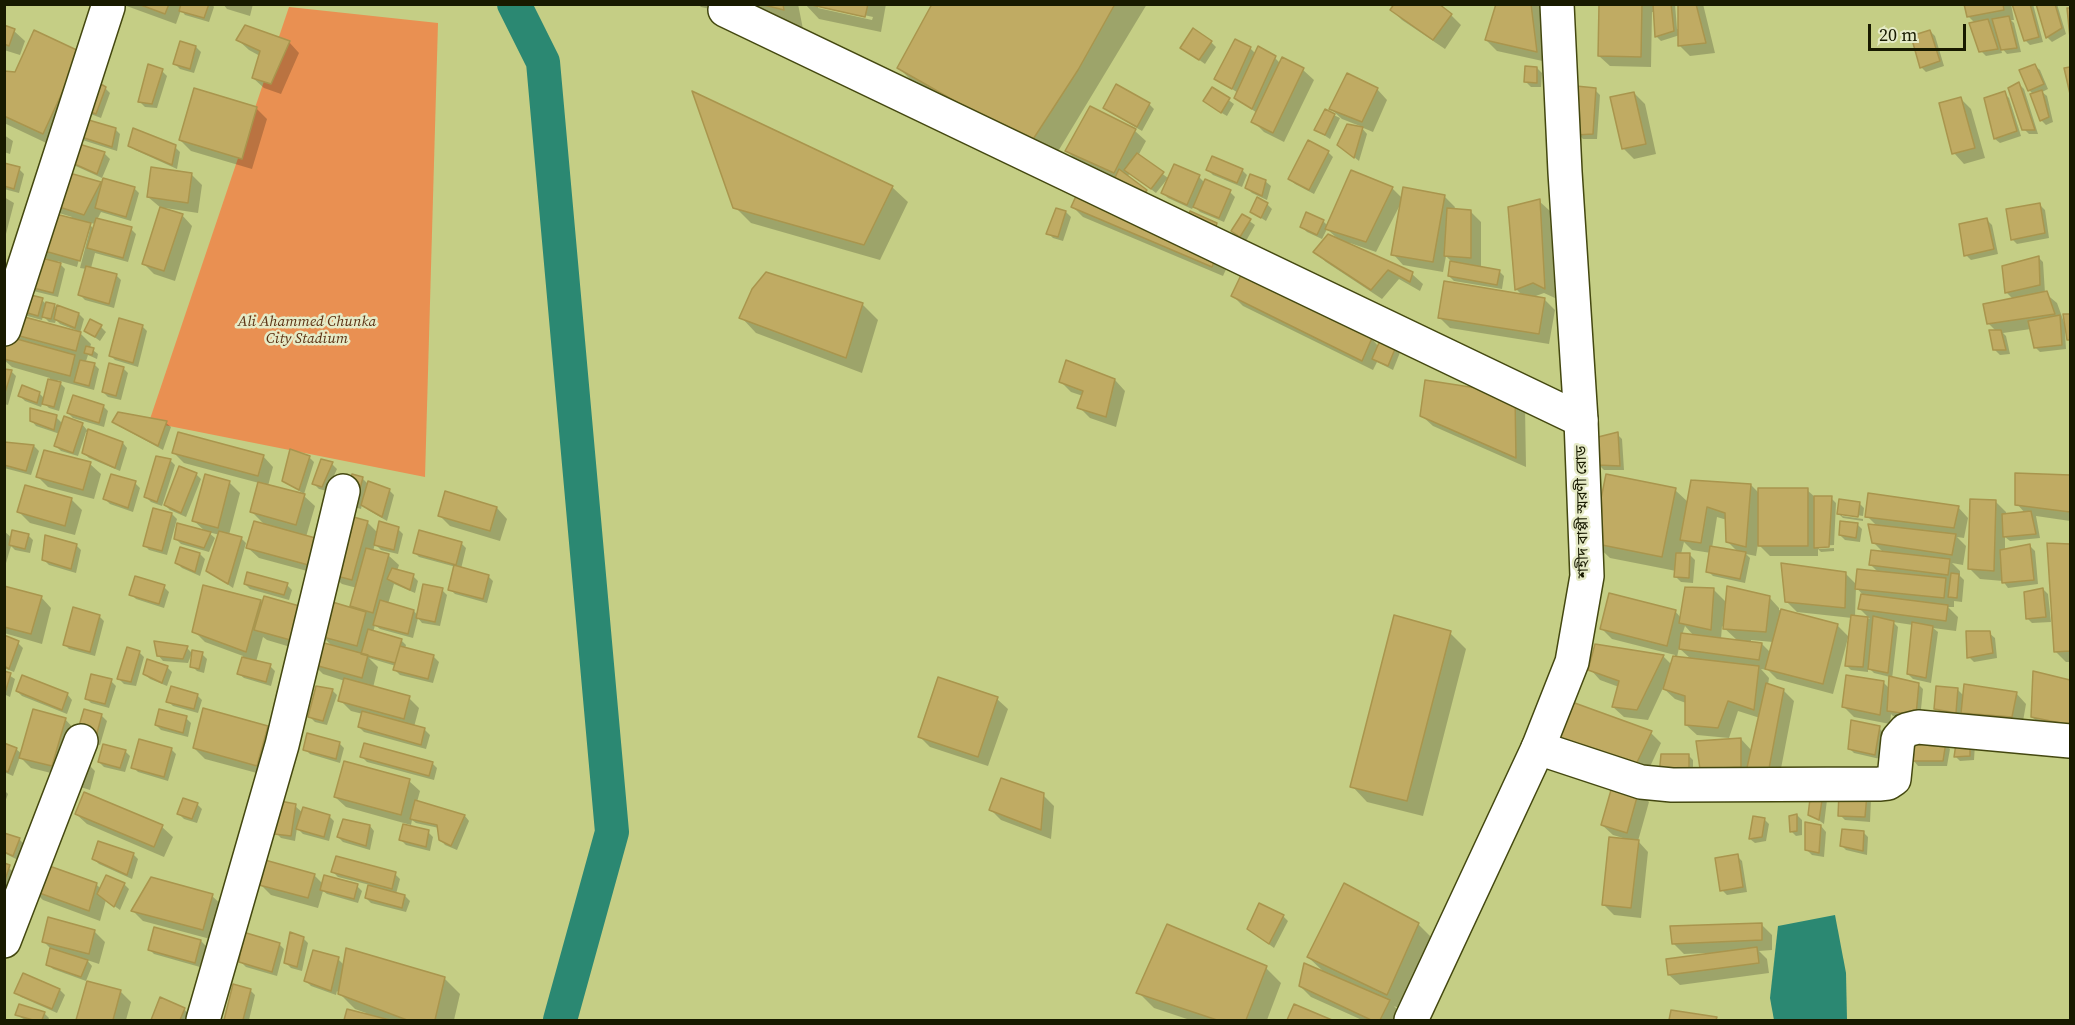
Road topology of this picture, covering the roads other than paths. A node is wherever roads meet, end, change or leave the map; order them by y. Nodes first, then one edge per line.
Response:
1 (1557, 4) edge
2 (108, 7) dead end
3 (725, 10) dead end
4 (4, 329) edge
5 (1581, 420) junction
6 (343, 491) dead end
7 (81, 741) dead end
8 (2070, 741) edge
9 (1538, 748) junction
10 (4, 941) edge
11 (203, 1020) edge
12 (1411, 1020) edge

1 - 5 street, শহীদ বাপ্পী স্মরণী রোড
2 - 4 street
3 - 5 street
5 - 9 street, শহীদ বাপ্পী স্মরণী রোড
6 - 11 street
7 - 10 street
8 - 9 street
9 - 12 street, শহীদ বাপ্পী স্মরণী রোড

